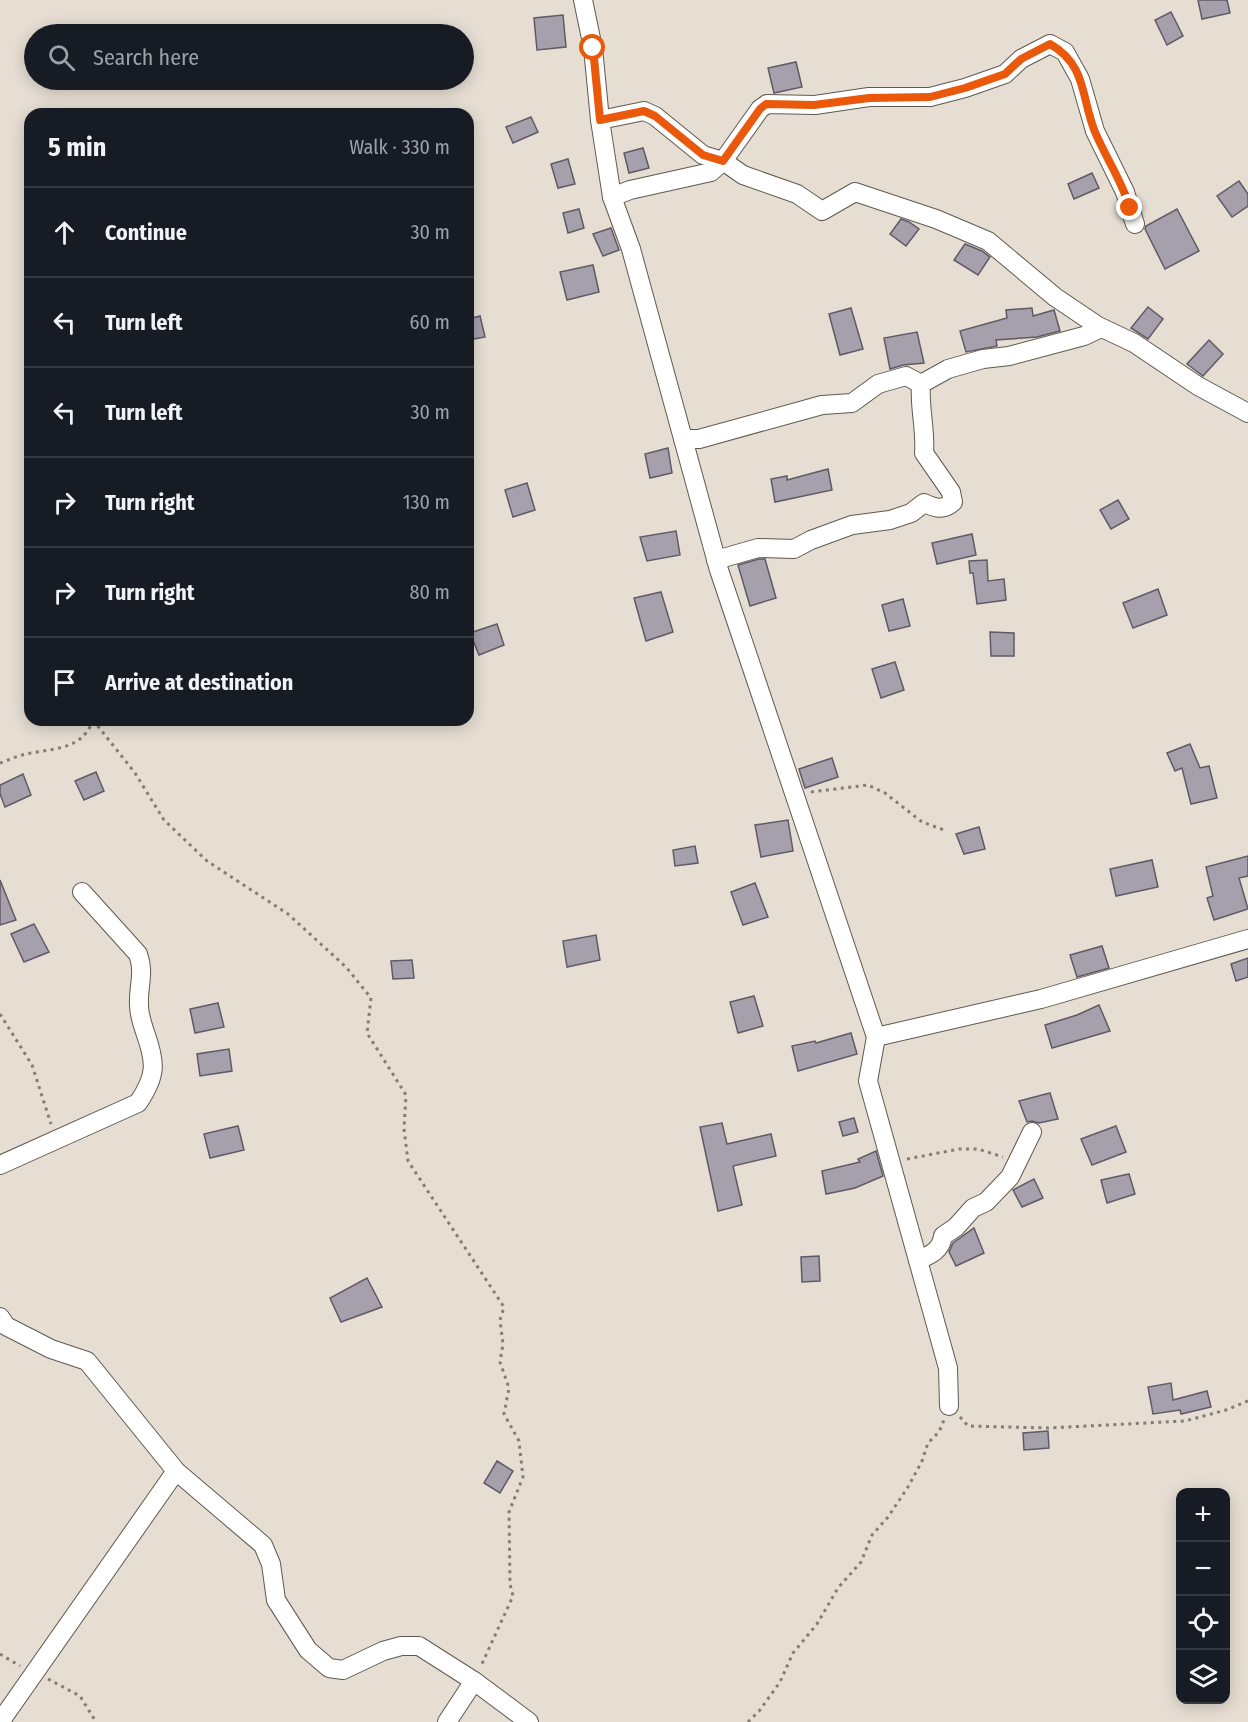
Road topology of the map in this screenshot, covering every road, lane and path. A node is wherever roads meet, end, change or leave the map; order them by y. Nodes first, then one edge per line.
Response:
1 (583, 0) edge
2 (600, 120) junction
3 (723, 161) junction
4 (612, 197) junction
5 (1135, 225) dead end
6 (1101, 328) junction
7 (921, 384) junction
8 (1248, 413) edge
9 (683, 440) junction
10 (716, 560) junction
11 (91, 726) edge
12 (98, 726) edge
13 (0, 764) edge
14 (796, 799) junction
15 (947, 831) dead end
16 (82, 892) dead end
17 (1248, 939) edge
18 (0, 1014) edge
19 (876, 1037) junction
20 (1032, 1132) dead end
21 (56, 1140) junction
22 (1017, 1161) junction
23 (891, 1164) junction
24 (0, 1165) edge
25 (918, 1260) junction
26 (0, 1317) edge
27 (1248, 1401) edge
28 (949, 1406) junction
29 (176, 1471) junction
30 (0, 1654) edge
31 (34, 1671) junction
32 (474, 1681) junction
33 (0, 1722) edge
34 (96, 1722) edge
35 (447, 1722) edge
36 (529, 1722) edge
37 (748, 1722) edge

1 - 2 street
2 - 3 street
2 - 4 street
3 - 4 street
3 - 5 street
3 - 6 street
4 - 9 street
6 - 7 street
6 - 8 street
7 - 9 street
7 - 10 street
9 - 10 street
10 - 14 street
11 - 13 path
12 - 32 path
14 - 15 path
14 - 19 street
16 - 21 street
17 - 19 street
18 - 21 path
19 - 23 street
20 - 22 street
21 - 24 street
22 - 23 path
22 - 25 street
23 - 25 street
25 - 28 street
26 - 29 street
27 - 28 path
28 - 37 path
29 - 31 street
29 - 32 street
30 - 31 path
31 - 33 street
31 - 34 path
32 - 35 street
32 - 36 street

